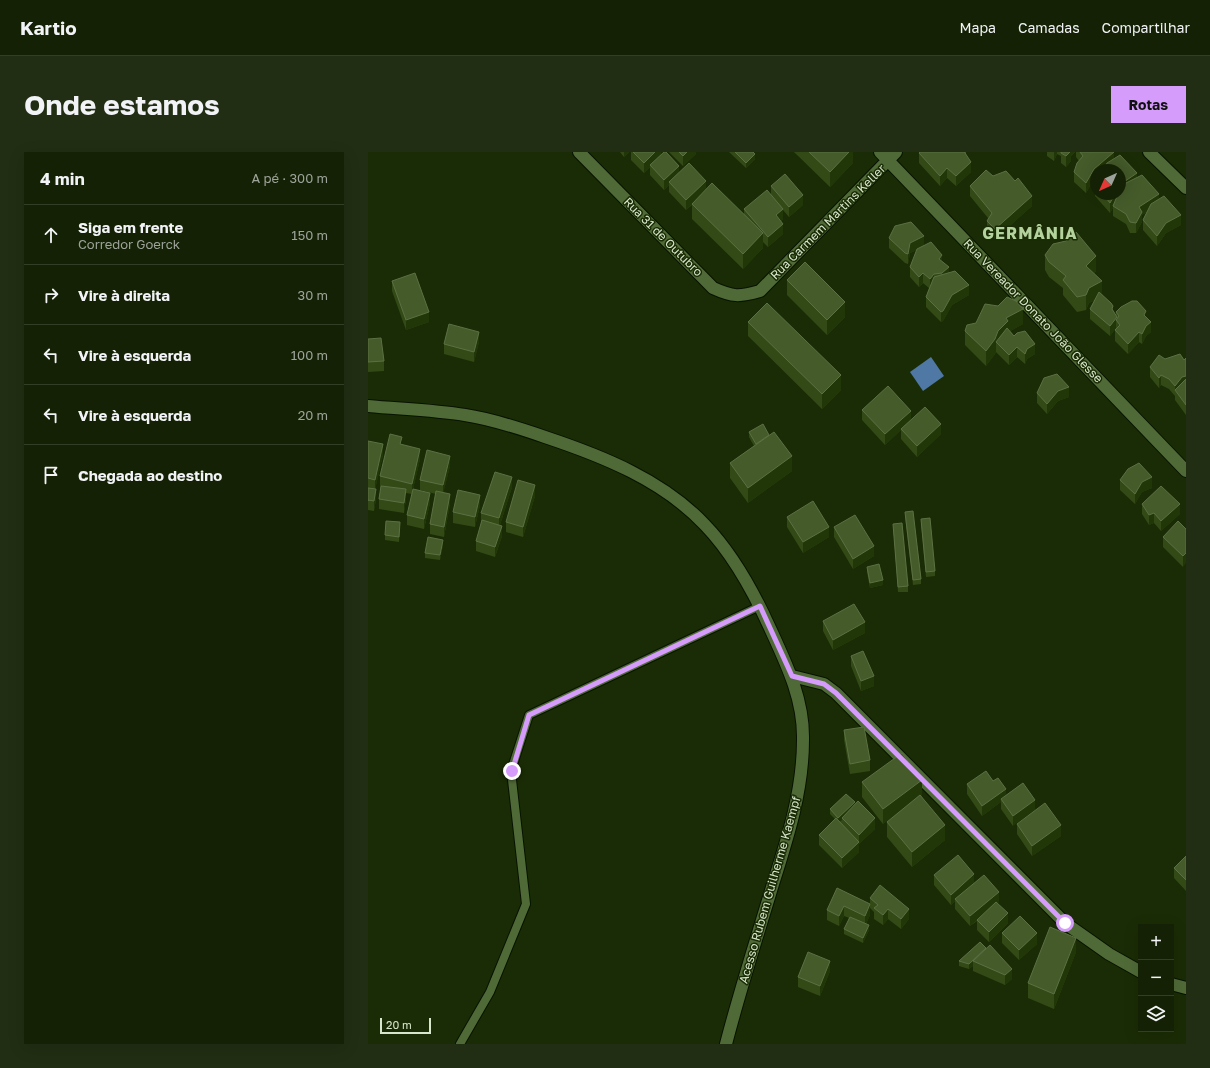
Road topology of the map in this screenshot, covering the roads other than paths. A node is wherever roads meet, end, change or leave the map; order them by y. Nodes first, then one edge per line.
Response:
1 (579, 152) edge
2 (1149, 152) edge
3 (888, 155) edge
4 (1186, 188) edge
5 (760, 291) joint
6 (368, 406) edge
7 (1186, 471) edge
8 (760, 606) junction
9 (792, 676) junction
10 (1138, 970) edge
11 (1174, 985) edge
12 (1186, 988) edge
13 (460, 1044) edge
14 (726, 1044) edge

1 - 5 street, Rua 31 de Outubro
2 - 4 street
3 - 5 street, Rua Carmem Martins Keller
3 - 7 street, Rua Vereador Donato João Glesse
6 - 8 street, Acesso Rubem Guilherme Kaempf
8 - 9 street, Acesso Rubem Guilherme Kaempf
8 - 13 lane
9 - 10 street
9 - 14 street, Acesso Rubem Guilherme Kaempf
11 - 12 street

